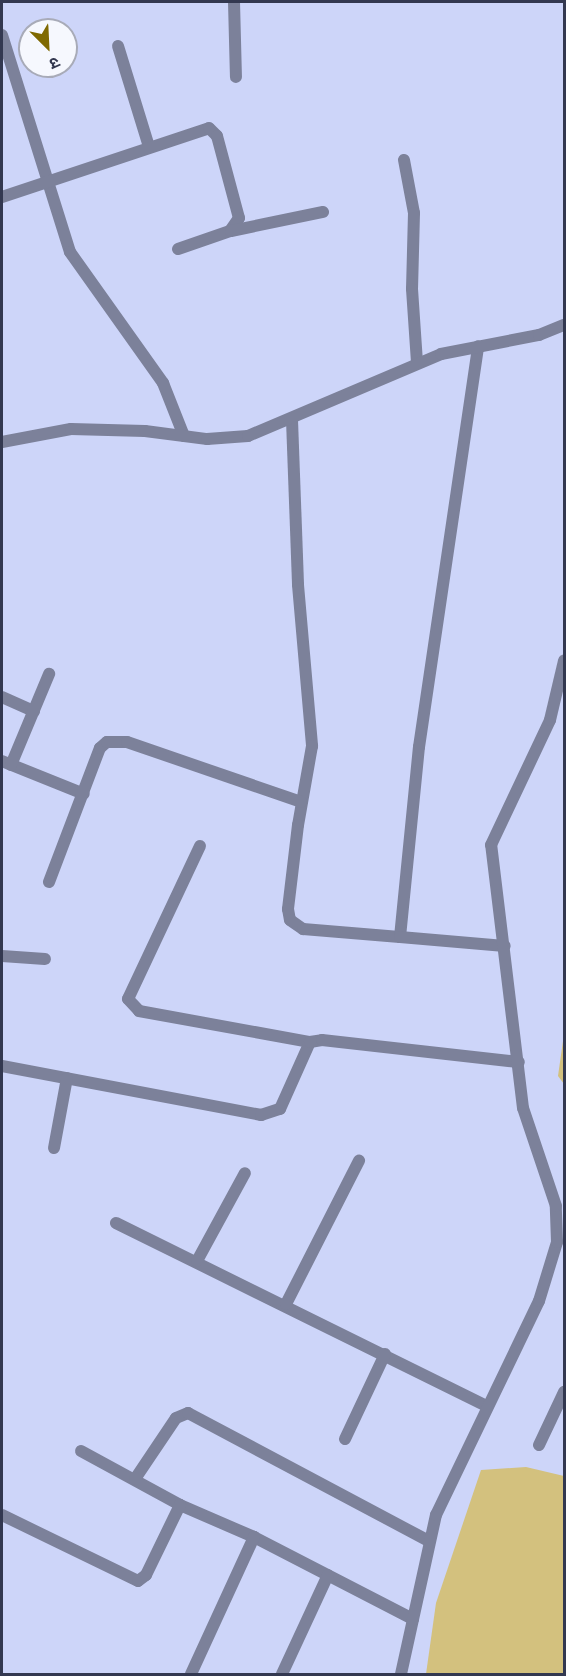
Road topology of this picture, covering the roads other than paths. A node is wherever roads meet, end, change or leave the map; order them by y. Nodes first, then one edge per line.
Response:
1 (234, 2) edge
2 (2, 34) edge
3 (118, 46) dead end
4 (236, 77) dead end
5 (149, 147) junction
6 (404, 160) dead end
7 (48, 180) junction
8 (2, 197) edge
9 (323, 212) dead end
10 (230, 231) junction
11 (178, 249) dead end
12 (564, 325) edge
13 (478, 346) junction
14 (417, 363) junction
15 (292, 420) junction
16 (184, 436) junction
17 (2, 442) edge
18 (564, 661) edge
19 (49, 674) dead end
20 (2, 698) edge
21 (34, 711) junction
22 (6, 763) edge
23 (84, 794) junction
24 (301, 802) junction
25 (200, 846) dead end
26 (49, 882) dead end
27 (400, 937) junction
28 (505, 946) junction
29 (2, 956) edge
30 (45, 959) dead end
31 (310, 1042) junction
32 (519, 1062) junction
33 (2, 1066) edge
34 (66, 1078) junction
35 (54, 1148) dead end
36 (359, 1161) dead end
37 (245, 1173) dead end
38 (556, 1206) junction
39 (116, 1223) dead end
40 (564, 1223) edge
41 (197, 1261) junction
42 (286, 1304) junction
43 (385, 1354) junction
44 (564, 1392) edge
45 (486, 1406) junction
46 (345, 1439) dead end
47 (539, 1445) dead end
48 (81, 1451) dead end
49 (135, 1479) junction
50 (180, 1505) junction
51 (2, 1515) edge
52 (254, 1537) junction
53 (429, 1541) junction
54 (328, 1575) junction
55 (413, 1619) junction
56 (191, 1674) edge
57 (282, 1674) edge
58 (401, 1674) edge

1 - 4 street
2 - 7 street
3 - 5 street
5 - 7 street
5 - 10 street
6 - 14 street
7 - 8 street
7 - 16 street
9 - 10 street
10 - 11 street
12 - 13 street
13 - 14 street
13 - 27 street
14 - 15 street
15 - 16 street
15 - 24 street
16 - 17 street
18 - 28 street
19 - 21 street
20 - 21 street
21 - 22 street
22 - 23 street
23 - 24 street
23 - 26 street
24 - 27 street
25 - 31 street
27 - 28 street
28 - 32 street
29 - 30 street
31 - 32 street
31 - 34 street
32 - 38 street
33 - 34 street
34 - 35 street
36 - 42 street
37 - 41 street
38 - 40 street
38 - 45 street
39 - 41 street
41 - 42 street
42 - 43 street
43 - 45 street
43 - 46 street
44 - 47 street
45 - 53 street
48 - 49 street
49 - 50 street
49 - 53 street
50 - 51 street
50 - 52 street
52 - 54 street
52 - 56 street
53 - 55 street
54 - 55 street
54 - 57 street
55 - 58 street

